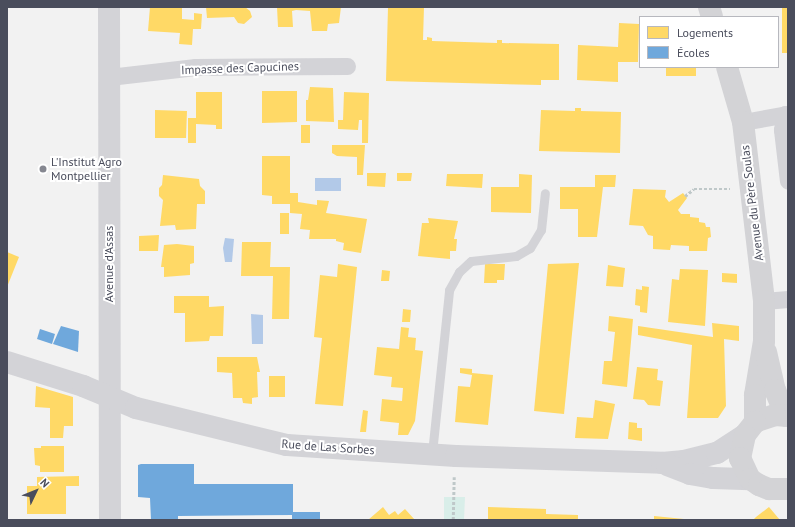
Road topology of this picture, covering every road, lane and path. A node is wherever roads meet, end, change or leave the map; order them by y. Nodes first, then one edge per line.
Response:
1 (109, 7) edge
2 (347, 66) dead end
3 (727, 68) edge
4 (109, 77) junction
5 (787, 114) edge
6 (743, 122) junction
7 (788, 181) edge
8 (751, 188) junction
9 (545, 193) dead end
10 (685, 196) dead end
11 (788, 299) edge
12 (764, 301) junction
13 (764, 340) junction
14 (7, 362) edge
15 (108, 396) junction
16 (787, 416) edge
17 (750, 429) junction
18 (432, 453) junction
19 (456, 456) junction
20 (662, 463) junction
21 (750, 479) junction
22 (779, 489) edge
23 (788, 501) edge
24 (110, 520) edge
25 (453, 520) edge

1 - 4 street, Avenue d'Assas
2 - 4 street, Impasse des Capucines
3 - 6 main road, Avenue du Père Soulas
4 - 15 street, Avenue d'Assas
5 - 6 street
5 - 7 street
6 - 8 main road, Avenue du Père Soulas
8 - 10 path
8 - 12 main road, Avenue du Père Soulas
9 - 18 lane
11 - 12 street
12 - 13 main road, Avenue du Père Soulas
13 - 16 main road, Avenue du Père Soulas
13 - 17 main road, Avenue du Père Soulas
14 - 15 street, Rue de Las Sorbes
15 - 18 street, Rue de Las Sorbes
15 - 24 street, Avenue d'Assas
16 - 17 main road
17 - 20 street, Rue de Las Sorbes
17 - 21 main road, Avenue du Père Soulas
18 - 19 street, Rue de Las Sorbes
19 - 20 street, Rue de Las Sorbes
19 - 25 path
20 - 21 street, Rue de Las Sorbes
21 - 22 main road
22 - 23 main road

